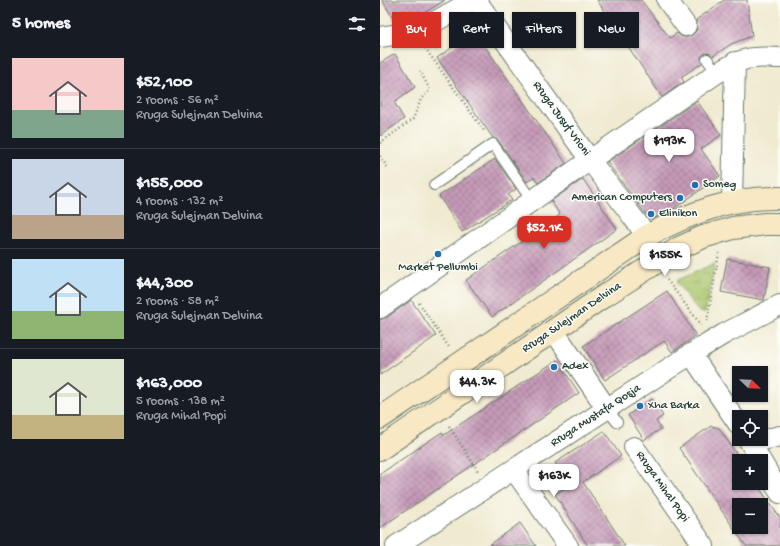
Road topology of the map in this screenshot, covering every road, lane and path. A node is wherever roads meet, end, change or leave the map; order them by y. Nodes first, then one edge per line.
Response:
1 (473, 0) edge
2 (476, 0) edge
3 (667, 0) edge
4 (441, 18) edge
5 (686, 26) dead end
6 (392, 34) edge
7 (381, 35) edge
8 (424, 48) edge
9 (780, 58) edge
10 (735, 62) junction
11 (420, 70) dead end
12 (380, 143) edge
13 (493, 144) junction
14 (380, 156) edge
15 (590, 160) junction
16 (387, 167) dead end
17 (434, 186) dead end
18 (780, 198) edge
19 (532, 201) junction
20 (732, 202) junction
21 (780, 224) edge
22 (647, 236) junction
23 (719, 252) dead end
24 (666, 279) dead end
25 (409, 288) junction
26 (780, 305) edge
27 (380, 308) edge
28 (554, 331) junction
29 (709, 336) junction
30 (691, 354) junction
31 (460, 363) junction
32 (732, 415) edge
33 (612, 416) junction
34 (380, 418) edge
35 (448, 425) dead end
36 (780, 436) edge
37 (768, 438) edge
38 (753, 446) edge
39 (634, 447) dead end
40 (380, 449) edge
41 (514, 470) junction
42 (488, 486) junction
43 (780, 493) edge
44 (396, 546) edge
45 (568, 546) edge
46 (704, 546) edge

1 - 4 street
2 - 15 street, Rruga Jusuf Vrioni
3 - 5 street
6 - 7 street
8 - 13 path
9 - 10 street
10 - 15 street
10 - 20 street
11 - 12 path
13 - 17 lane
13 - 19 lane
14 - 16 path
15 - 19 street
15 - 22 street, Rruga Jusuf Vrioni
18 - 20 main road
19 - 25 street
20 - 22 main road
21 - 28 main road, Rruga Sulejman Delvina
22 - 31 main road
23 - 29 path
24 - 29 path
25 - 27 street
25 - 31 path
26 - 29 street, Rruga Mustafa Qosja
28 - 33 street
28 - 40 main road, Rruga Sulejman Delvina
29 - 30 street, Rruga Mustafa Qosja
30 - 32 street
30 - 33 street, Rruga Mustafa Qosja
31 - 34 main road
33 - 41 street, Rruga Mustafa Qosja
35 - 42 path
36 - 37 street
38 - 43 street
39 - 46 street, Rruga Mihal Popi
41 - 42 street, Rruga Mustafa Qosja
41 - 45 street
42 - 44 street, Rruga Mustafa Qosja

